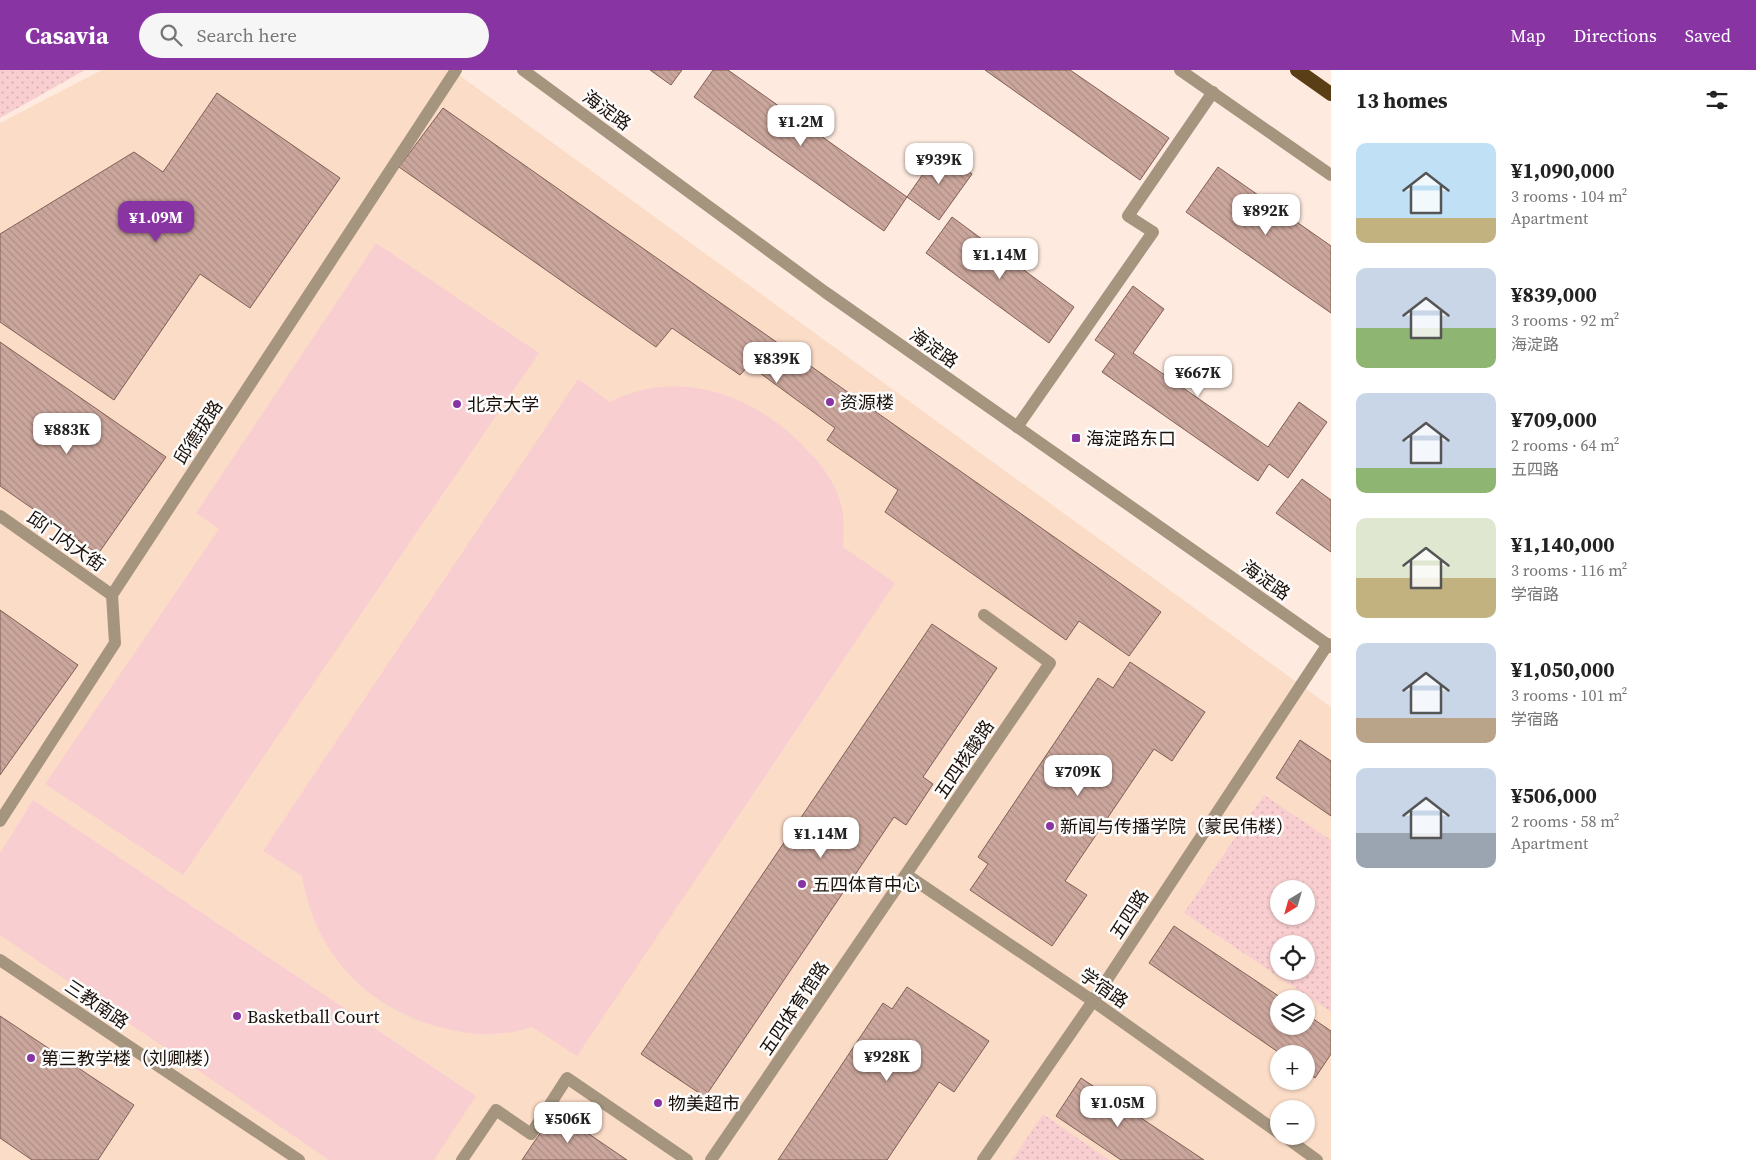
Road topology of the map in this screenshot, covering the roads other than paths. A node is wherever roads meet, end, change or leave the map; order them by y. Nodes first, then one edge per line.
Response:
1 (456, 70) edge
2 (523, 70) edge
3 (1180, 70) edge
4 (1297, 70) edge
5 (1213, 92) junction
6 (1331, 94) edge
7 (1331, 174) edge
8 (1017, 427) junction
9 (0, 516) edge
10 (112, 595) junction
11 (984, 615) dead end
12 (1329, 646) edge
13 (0, 821) edge
14 (907, 875) junction
15 (0, 960) edge
16 (1093, 1001) junction
17 (1270, 1127) edge
18 (1296, 1145) edge
19 (299, 1160) edge
20 (462, 1160) edge
21 (687, 1160) edge
22 (711, 1160) edge
23 (983, 1160) edge
24 (1317, 1160) edge

1 - 10 street, 邱德拔路
2 - 8 street, 海淀路
3 - 5 street
4 - 6 highway
5 - 7 street
5 - 8 street
8 - 12 street, 海淀路
9 - 10 street, 邱门内大街
10 - 13 street
11 - 14 street, 五四核酸路
12 - 16 street, 五四路
14 - 16 street, 学宿路
14 - 22 street, 五四体育馆路
15 - 19 street, 三教南路
16 - 17 street, 学宿路
16 - 23 street, 五四路
18 - 24 street
20 - 21 street

